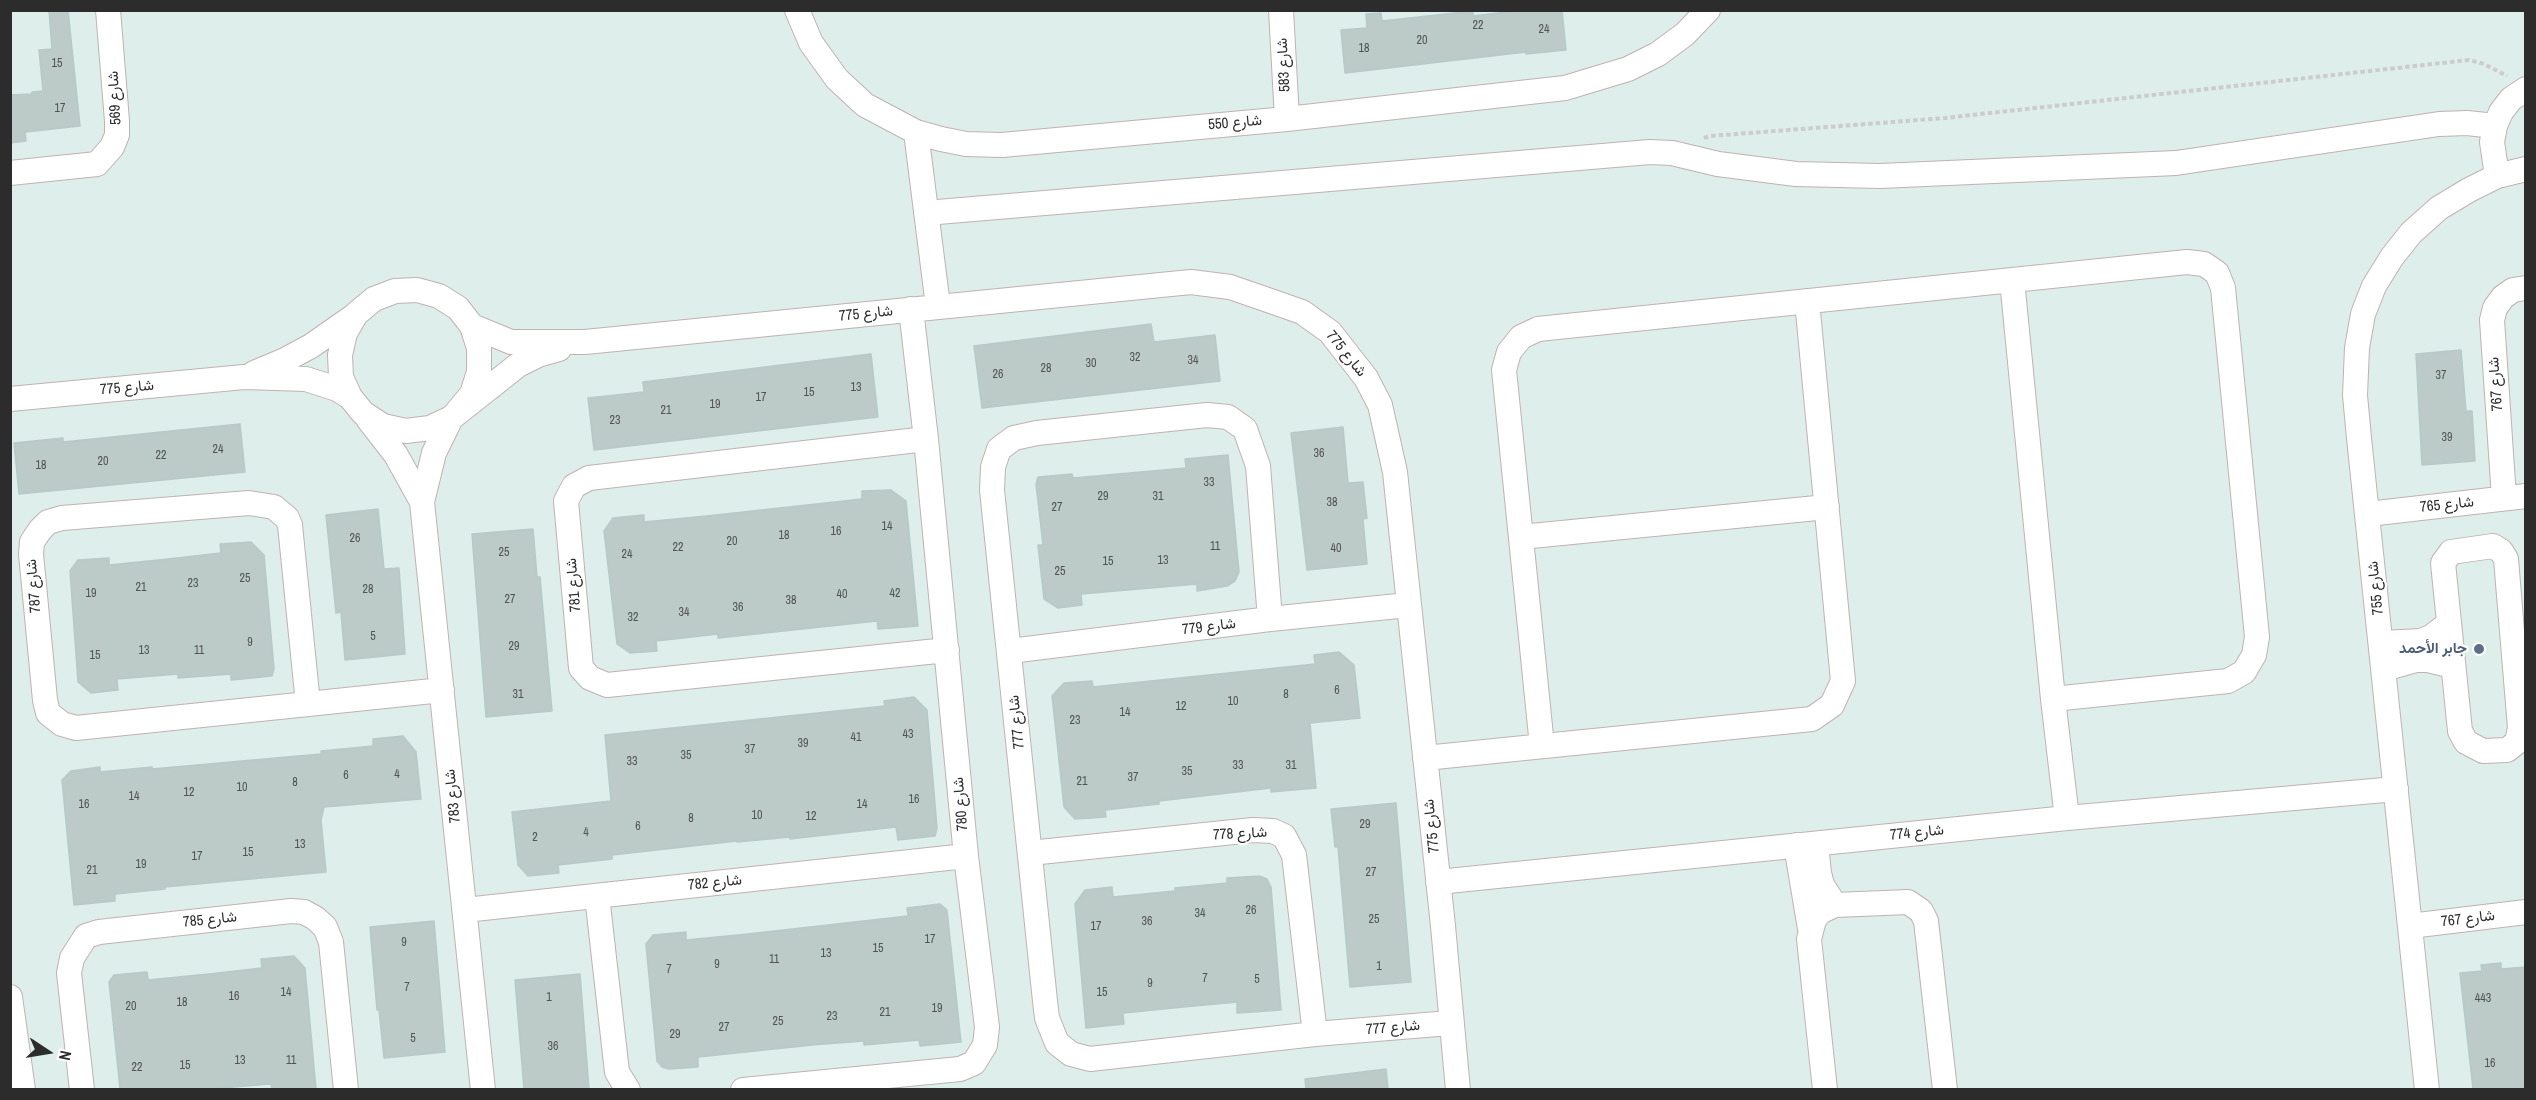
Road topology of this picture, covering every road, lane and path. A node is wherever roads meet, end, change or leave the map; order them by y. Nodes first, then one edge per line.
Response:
1 (108, 10) edge
2 (797, 10) edge
3 (1281, 10) edge
4 (1708, 10) edge
5 (2525, 89) edge
6 (1287, 119) junction
7 (2494, 126) junction
8 (916, 132) junction
9 (1682, 155) junction
10 (2526, 169) edge
11 (10, 173) edge
12 (2497, 176) junction
13 (926, 213) junction
14 (2012, 280) junction
15 (2526, 288) edge
16 (1807, 301) junction
17 (938, 306) junction
18 (911, 309) junction
19 (356, 314) junction
20 (472, 326) junction
21 (585, 342) junction
22 (244, 377) junction
23 (10, 399) edge
24 (356, 405) junction
25 (454, 415) junction
26 (926, 439) junction
27 (2515, 497) edge
28 (422, 502) junction
29 (1827, 507) junction
30 (2368, 514) junction
31 (1521, 537) junction
32 (1408, 606) junction
33 (1270, 619) junction
34 (2448, 624) junction
35 (2382, 644) junction
36 (947, 650) junction
37 (1010, 651) junction
38 (2453, 666) junction
39 (2384, 669) junction
40 (442, 690) junction
41 (2053, 699) junction
42 (308, 704) junction
43 (1542, 746) junction
44 (1425, 758) junction
45 (2396, 789) junction
46 (2067, 818) junction
47 (1806, 844) junction
48 (1030, 853) junction
49 (966, 856) junction
50 (1438, 882) junction
51 (597, 896) junction
52 (1835, 905) junction
53 (465, 910) junction
54 (2526, 912) edge
55 (2410, 926) junction
56 (1810, 928) junction
57 (10, 997) edge
58 (1450, 1023) junction
59 (1315, 1034) junction
60 (23, 1089) edge
61 (82, 1089) edge
62 (346, 1089) edge
63 (483, 1089) edge
64 (628, 1089) edge
65 (742, 1089) edge
66 (1458, 1089) edge
67 (1825, 1089) edge
68 (1945, 1089) edge
69 (2427, 1089) edge

1 - 11 street, شارع 569
2 - 8 street, شارع 550
3 - 6 street, شارع 583
4 - 6 street, شارع 550
5 - 7 street
5 - 9 path
6 - 8 street, شارع 550
7 - 9 street
7 - 12 street
8 - 13 street
9 - 13 street
10 - 12 street, شارع 755
12 - 30 street, شارع 755
13 - 17 street
14 - 16 street
14 - 41 street
14 - 41 street
15 - 27 street, شارع 767
16 - 29 street
16 - 31 street
17 - 18 street, شارع 775
17 - 32 street, شارع 775
18 - 21 street, شارع 775
18 - 26 street, شارع 780
19 - 20 street
19 - 22 street, شارع 775
19 - 24 street
20 - 21 street, شارع 775
20 - 25 street
21 - 25 street, شارع 775
22 - 23 street, شارع 775
22 - 24 street, شارع 775
24 - 25 street
24 - 28 street, شارع 783
25 - 28 street, شارع 783
26 - 36 street, شارع 780
26 - 36 street, شارع 781
27 - 30 street, شارع 765
28 - 40 street, شارع 783
29 - 31 street
29 - 43 street
30 - 35 street, شارع 755
31 - 43 street
32 - 33 street, شارع 779
32 - 44 street, شارع 775
33 - 37 street, شارع 779
33 - 37 street, شارع 777
34 - 35 street
34 - 38 street
34 - 38 street
35 - 39 street, شارع 755
36 - 49 street, شارع 780
37 - 48 street, شارع 777
38 - 39 street
39 - 45 street, شارع 755
40 - 42 street, شارع 787
40 - 53 street, شارع 783
41 - 46 street
42 - 42 street, شارع 787
43 - 44 street
44 - 50 street, شارع 775
45 - 46 street, شارع 774
45 - 55 street, شارع 755
46 - 47 street, شارع 774
47 - 50 street, شارع 774
47 - 52 street
47 - 56 street
48 - 59 street, شارع 777
48 - 59 street, شارع 778
49 - 51 street, شارع 782
49 - 65 street, شارع 780
50 - 58 street, شارع 775
51 - 53 street, شارع 782
51 - 64 street
52 - 56 street
52 - 68 street
53 - 63 street, شارع 783
54 - 55 street, شارع 767
55 - 69 street, شارع 755
56 - 67 street
57 - 60 street
58 - 59 street, شارع 777
58 - 66 street, شارع 775
61 - 62 street, شارع 785

